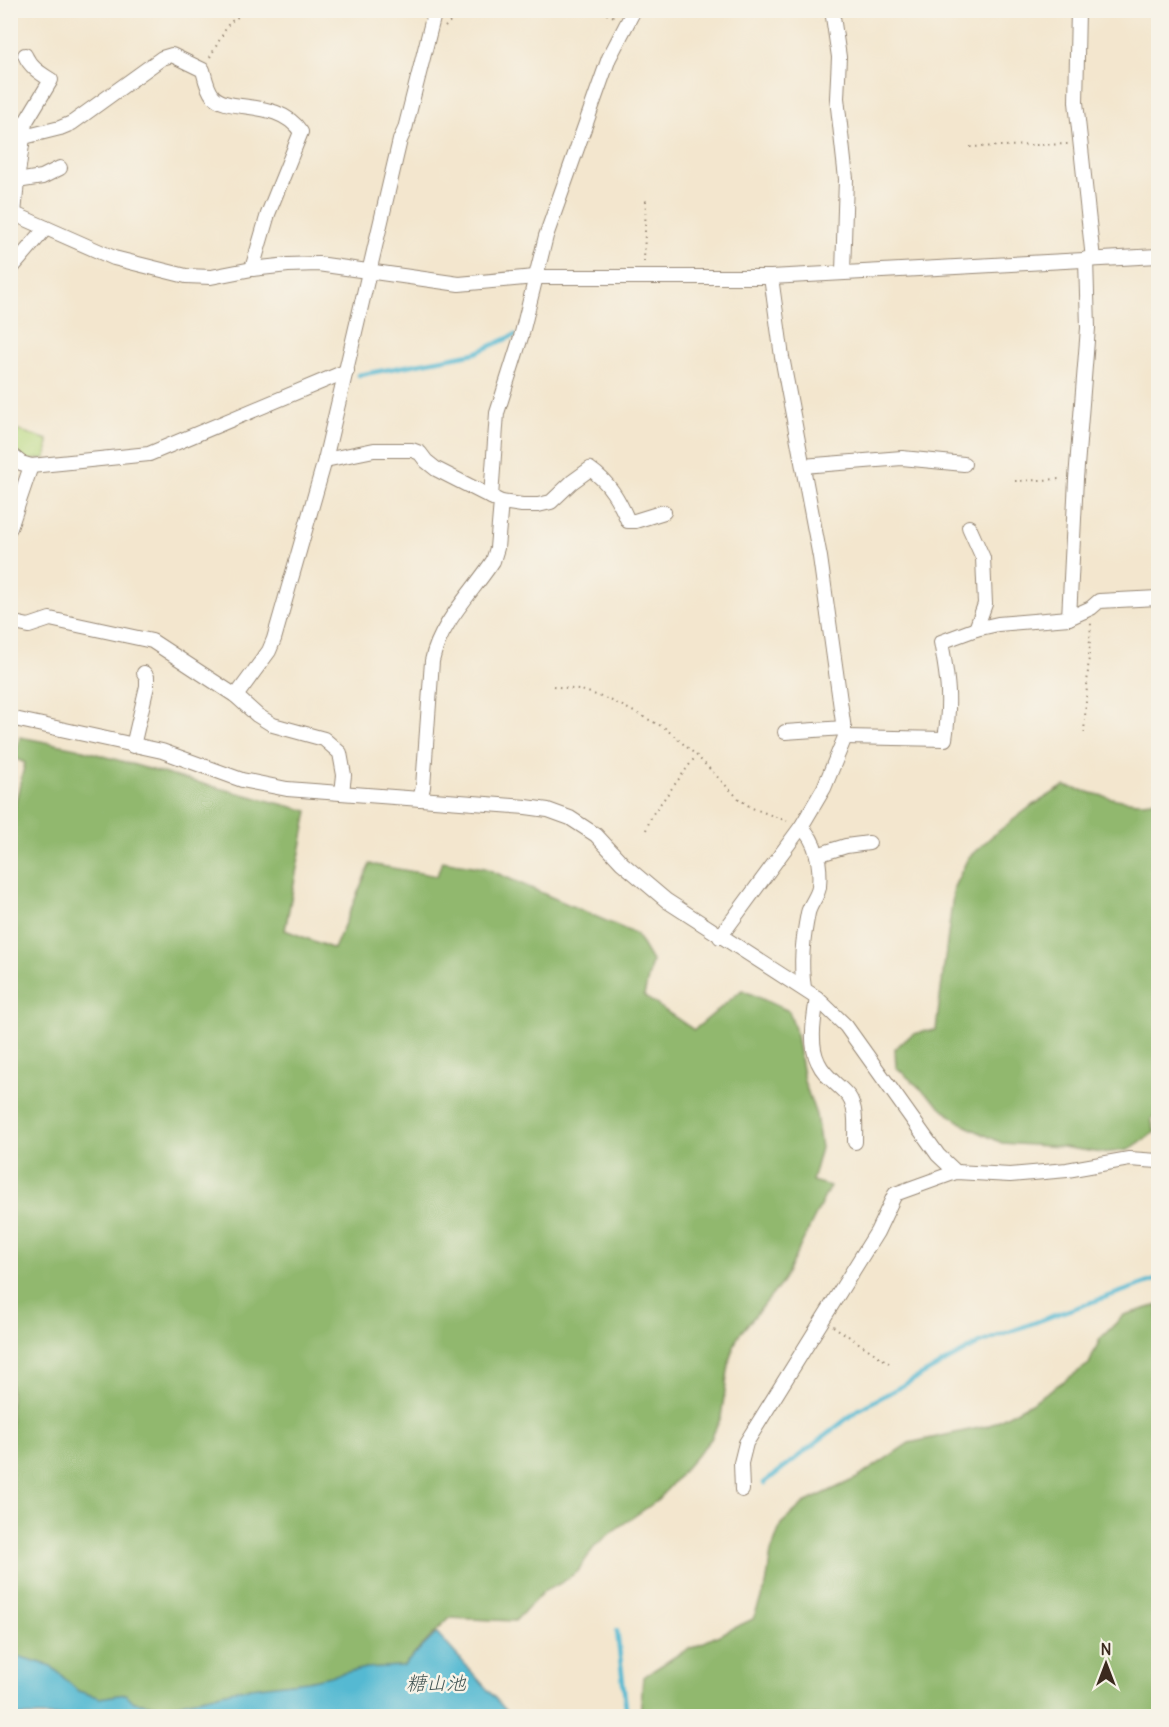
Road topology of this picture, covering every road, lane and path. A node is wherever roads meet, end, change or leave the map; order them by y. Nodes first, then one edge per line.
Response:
1 (248, 10) edge
2 (435, 10) edge
3 (595, 10) edge
4 (832, 10) edge
5 (1078, 10) edge
6 (631, 16) edge
7 (25, 55) dead end
8 (202, 70) junction
9 (24, 137) junction
10 (1079, 144) junction
11 (970, 147) dead end
12 (60, 168) dead end
13 (17, 181) junction
14 (646, 200) dead end
15 (12, 213) edge
16 (46, 228) junction
17 (1158, 256) edge
18 (1090, 259) junction
19 (252, 269) junction
20 (10, 270) edge
21 (369, 270) junction
22 (843, 272) junction
23 (648, 276) junction
24 (771, 276) junction
25 (535, 278) junction
26 (347, 371) junction
27 (10, 454) edge
28 (325, 460) junction
29 (964, 464) dead end
30 (31, 465) junction
31 (803, 466) junction
32 (1076, 479) junction
33 (1015, 481) dead end
34 (496, 500) junction
35 (664, 512) dead end
36 (969, 527) dead end
37 (10, 528) edge
38 (1158, 598) edge
39 (1090, 608) junction
40 (1069, 618) junction
41 (10, 622) edge
42 (976, 629) junction
43 (144, 673) dead end
44 (553, 686) dead end
45 (236, 696) junction
46 (10, 718) edge
47 (785, 732) dead end
48 (844, 733) junction
49 (1084, 733) dead end
50 (133, 746) junction
51 (696, 755) junction
52 (342, 793) junction
53 (420, 799) junction
54 (801, 826) junction
55 (646, 830) dead end
56 (869, 843) dead end
57 (817, 855) junction
58 (720, 937) junction
59 (804, 988) junction
60 (817, 998) junction
61 (855, 1142) dead end
62 (1158, 1161) edge
63 (956, 1172) junction
64 (823, 1320) junction
65 (889, 1363) dead end
66 (742, 1490) dead end

1 - 8 path
2 - 21 street
3 - 6 path
4 - 22 street
5 - 10 street
6 - 25 street
7 - 9 street
8 - 9 street
8 - 19 street
9 - 13 street
10 - 11 path
10 - 18 street
12 - 13 street
13 - 15 street
14 - 23 path
15 - 16 street
16 - 19 street
16 - 20 street
17 - 18 street
18 - 22 street
18 - 32 street
19 - 21 street
21 - 25 street
21 - 26 street
22 - 24 street
23 - 24 street
23 - 25 street
24 - 31 street
25 - 34 street
26 - 28 street
26 - 30 street
27 - 30 street
28 - 34 street
28 - 45 street
29 - 31 street
30 - 37 street
31 - 48 street
32 - 33 path
32 - 40 street
34 - 35 street
34 - 53 street
36 - 42 street
38 - 39 street
39 - 40 street
39 - 49 path
40 - 42 street
41 - 45 street
42 - 48 street
43 - 50 street
44 - 51 path
45 - 52 street
46 - 50 street
47 - 48 street
48 - 54 street
50 - 52 street
51 - 54 path
51 - 55 path
52 - 53 street
53 - 58 street
54 - 57 street
54 - 58 street
56 - 57 street
57 - 59 street
58 - 59 street
59 - 60 street
60 - 61 street
60 - 63 street
62 - 63 street
63 - 64 street
64 - 65 path
64 - 66 street

